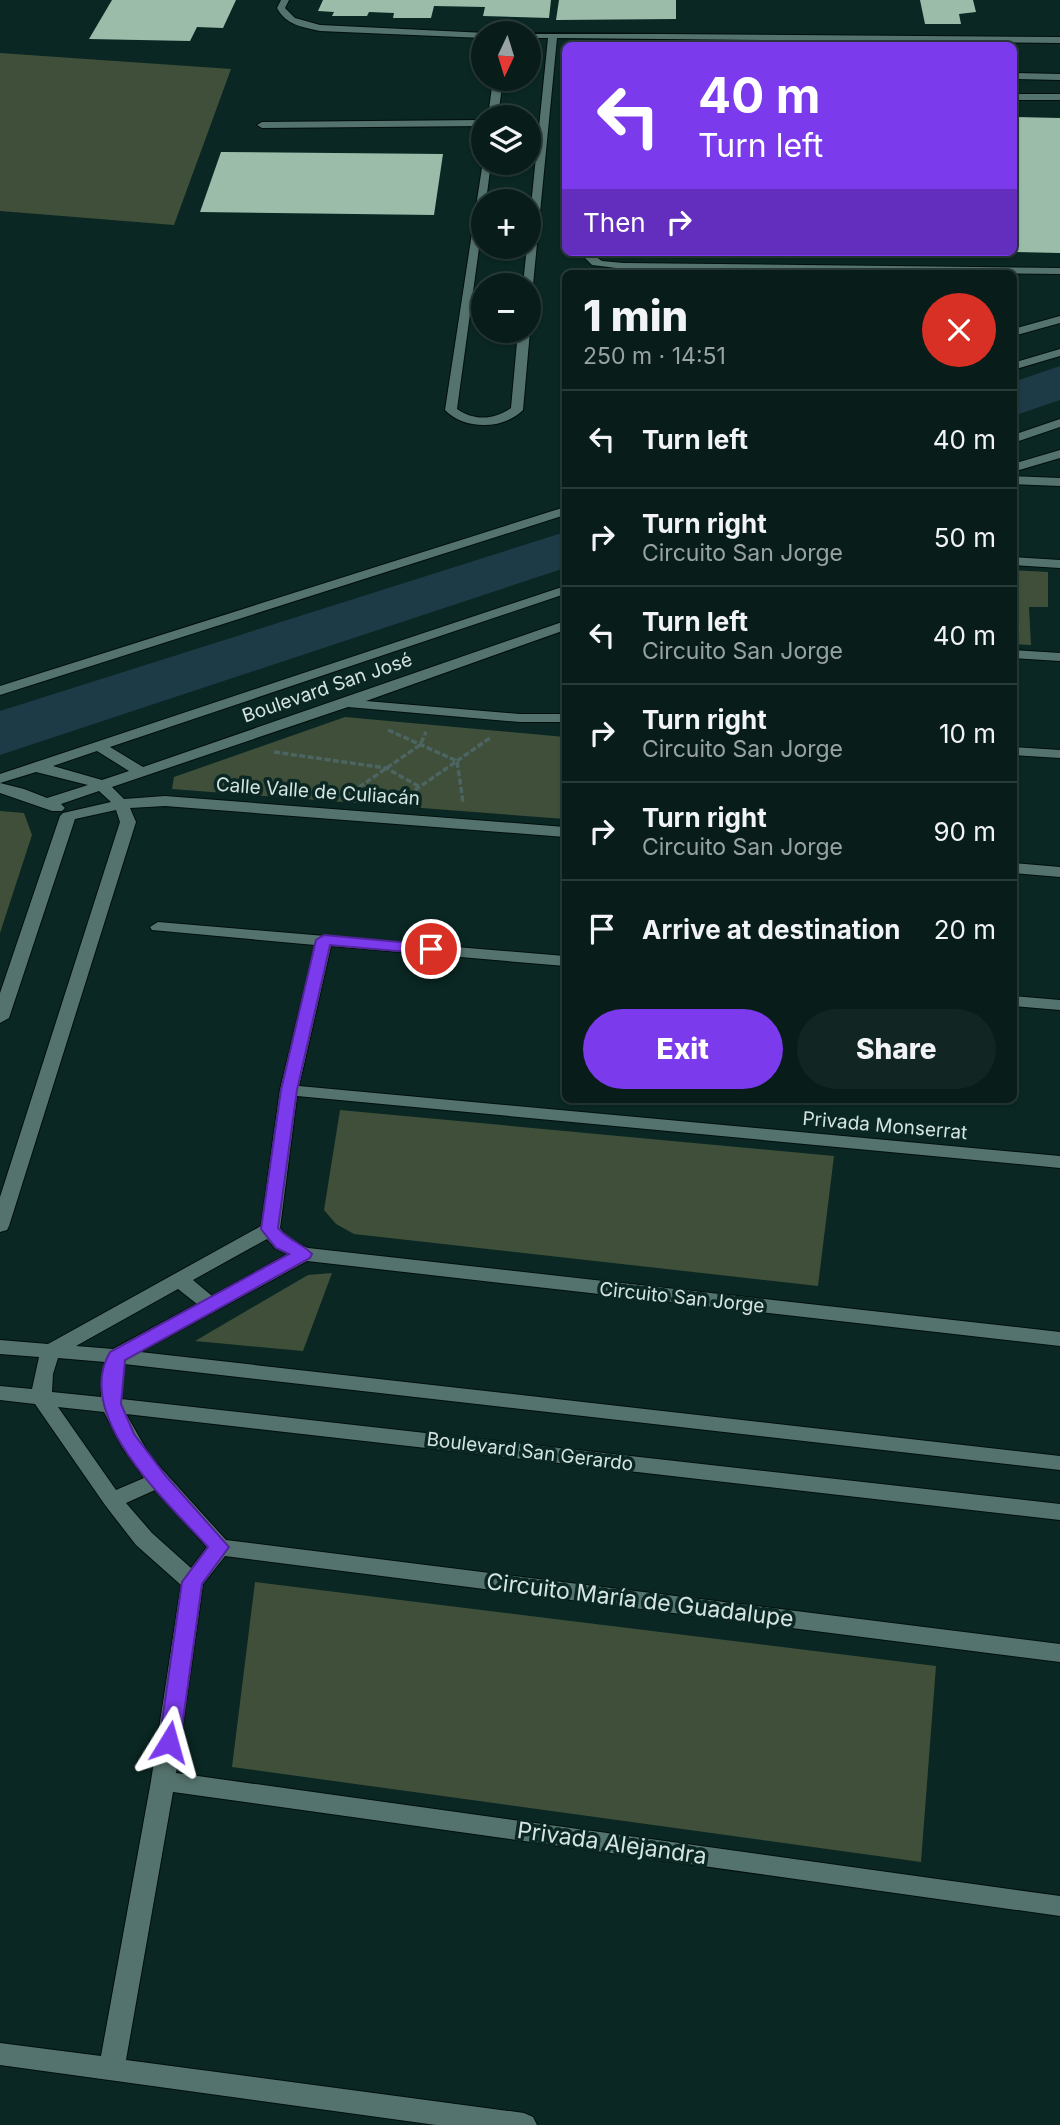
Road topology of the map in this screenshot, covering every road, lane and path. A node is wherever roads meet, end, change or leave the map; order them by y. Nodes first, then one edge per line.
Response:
1 (285, 0) edge
2 (471, 34) edge
3 (541, 35) edge
4 (553, 35) junction
5 (1060, 40) edge
6 (1017, 76) edge
7 (1060, 77) edge
8 (1017, 97) edge
9 (1060, 97) edge
10 (471, 123) edge
11 (262, 125) dead end
12 (484, 175) edge
13 (586, 256) edge
14 (973, 270) edge
15 (1017, 271) edge
16 (1060, 271) edge
17 (529, 273) edge
18 (1060, 319) edge
19 (1017, 326) edge
20 (1036, 326) junction
21 (1017, 332) edge
22 (523, 343) edge
23 (1060, 352) edge
24 (1017, 366) edge
25 (1060, 423) edge
26 (1017, 438) edge
27 (1060, 454) edge
28 (1017, 467) edge
29 (1017, 480) edge
30 (1060, 482) edge
31 (562, 512) edge
32 (1017, 561) edge
33 (1060, 564) edge
34 (562, 591) edge
35 (562, 626) edge
36 (1017, 654) edge
37 (1060, 657) edge
38 (0, 691) edge
39 (346, 703) junction
40 (389, 708) junction
41 (438, 711) junction
42 (520, 718) junction
43 (562, 718) edge
44 (222, 745) junction
45 (420, 745) junction
46 (100, 747) junction
47 (1017, 751) edge
48 (1060, 754) edge
49 (457, 761) junction
50 (35, 767) junction
51 (386, 768) junction
52 (141, 772) junction
53 (0, 779) edge
54 (102, 785) junction
55 (420, 787) junction
56 (0, 788) edge
57 (49, 803) junction
58 (123, 804) junction
59 (323, 812) junction
60 (68, 816) junction
61 (374, 816) junction
62 (467, 824) junction
63 (562, 832) edge
64 (1017, 868) edge
65 (1060, 872) edge
66 (158, 927) dead end
67 (324, 940) junction
68 (562, 961) edge
69 (1017, 1001) edge
70 (1060, 1005) edge
71 (0, 1018) edge
72 (289, 1090) junction
73 (1060, 1162) edge
74 (0, 1226) edge
75 (270, 1229) junction
76 (303, 1254) junction
77 (178, 1279) junction
78 (211, 1305) junction
79 (1060, 1339) edge
80 (0, 1347) edge
81 (51, 1351) junction
82 (116, 1356) junction
83 (0, 1393) edge
84 (41, 1396) junction
85 (112, 1404) junction
86 (1060, 1462) edge
87 (159, 1480) junction
88 (112, 1500) junction
89 (1060, 1511) edge
90 (220, 1547) junction
91 (192, 1582) junction
92 (1060, 1653) edge
93 (163, 1781) junction
94 (1060, 1906) edge
95 (0, 2054) edge
96 (112, 2068) junction
97 (524, 2125) edge

1 - 2 street
3 - 4 street
4 - 5 street
4 - 17 street
6 - 7 street
8 - 9 street
10 - 11 street
12 - 22 street
13 - 14 street
15 - 16 street
18 - 20 street
19 - 20 street
20 - 21 street
23 - 24 street
25 - 26 street
27 - 28 street
29 - 30 street
31 - 38 street
32 - 33 street
34 - 46 street
35 - 39 street, Boulevard San José
36 - 37 street
39 - 40 street
39 - 44 street, Boulevard San José
40 - 41 street
40 - 45 path
41 - 42 street
41 - 45 path
42 - 43 street
42 - 49 path
44 - 51 path
44 - 52 street, Boulevard San José
45 - 49 path
45 - 51 path
46 - 50 street
46 - 52 street
47 - 48 street
49 - 55 path
49 - 62 path
50 - 53 street
50 - 54 street
51 - 55 path
51 - 59 path
52 - 54 street, Boulevard San José
54 - 57 street, Boulevard San José
54 - 58 street
55 - 61 path
56 - 57 street
57 - 60 street
58 - 59 street, Calle Valle de Culiacán
58 - 60 street, Calle Valle de Culiacán
58 - 74 street
59 - 61 street, Calle Valle de Culiacán
60 - 71 street
61 - 62 street, Calle Valle de Culiacán
62 - 63 street, Calle Valle de Culiacán
64 - 65 street
66 - 67 street
67 - 68 street
67 - 72 street
69 - 70 street
72 - 73 street, Privada Monserrat
72 - 75 street
75 - 76 street, Circuito San Jorge
75 - 77 street
76 - 78 street
76 - 79 street, Circuito San Jorge
77 - 78 street
77 - 81 street
78 - 82 street
80 - 81 street
81 - 82 street
81 - 84 street
82 - 85 street
82 - 86 street
83 - 84 street, Boulevard San Gerardo
84 - 85 street, Boulevard San Gerardo
84 - 88 street
85 - 87 street
85 - 89 street, Boulevard San Gerardo
87 - 88 street
87 - 90 street
88 - 91 street
90 - 91 street
90 - 92 street, Circuito María de Guadalupe
91 - 93 street
93 - 94 street, Privada Alejandra
93 - 96 street
95 - 96 street
96 - 97 street

